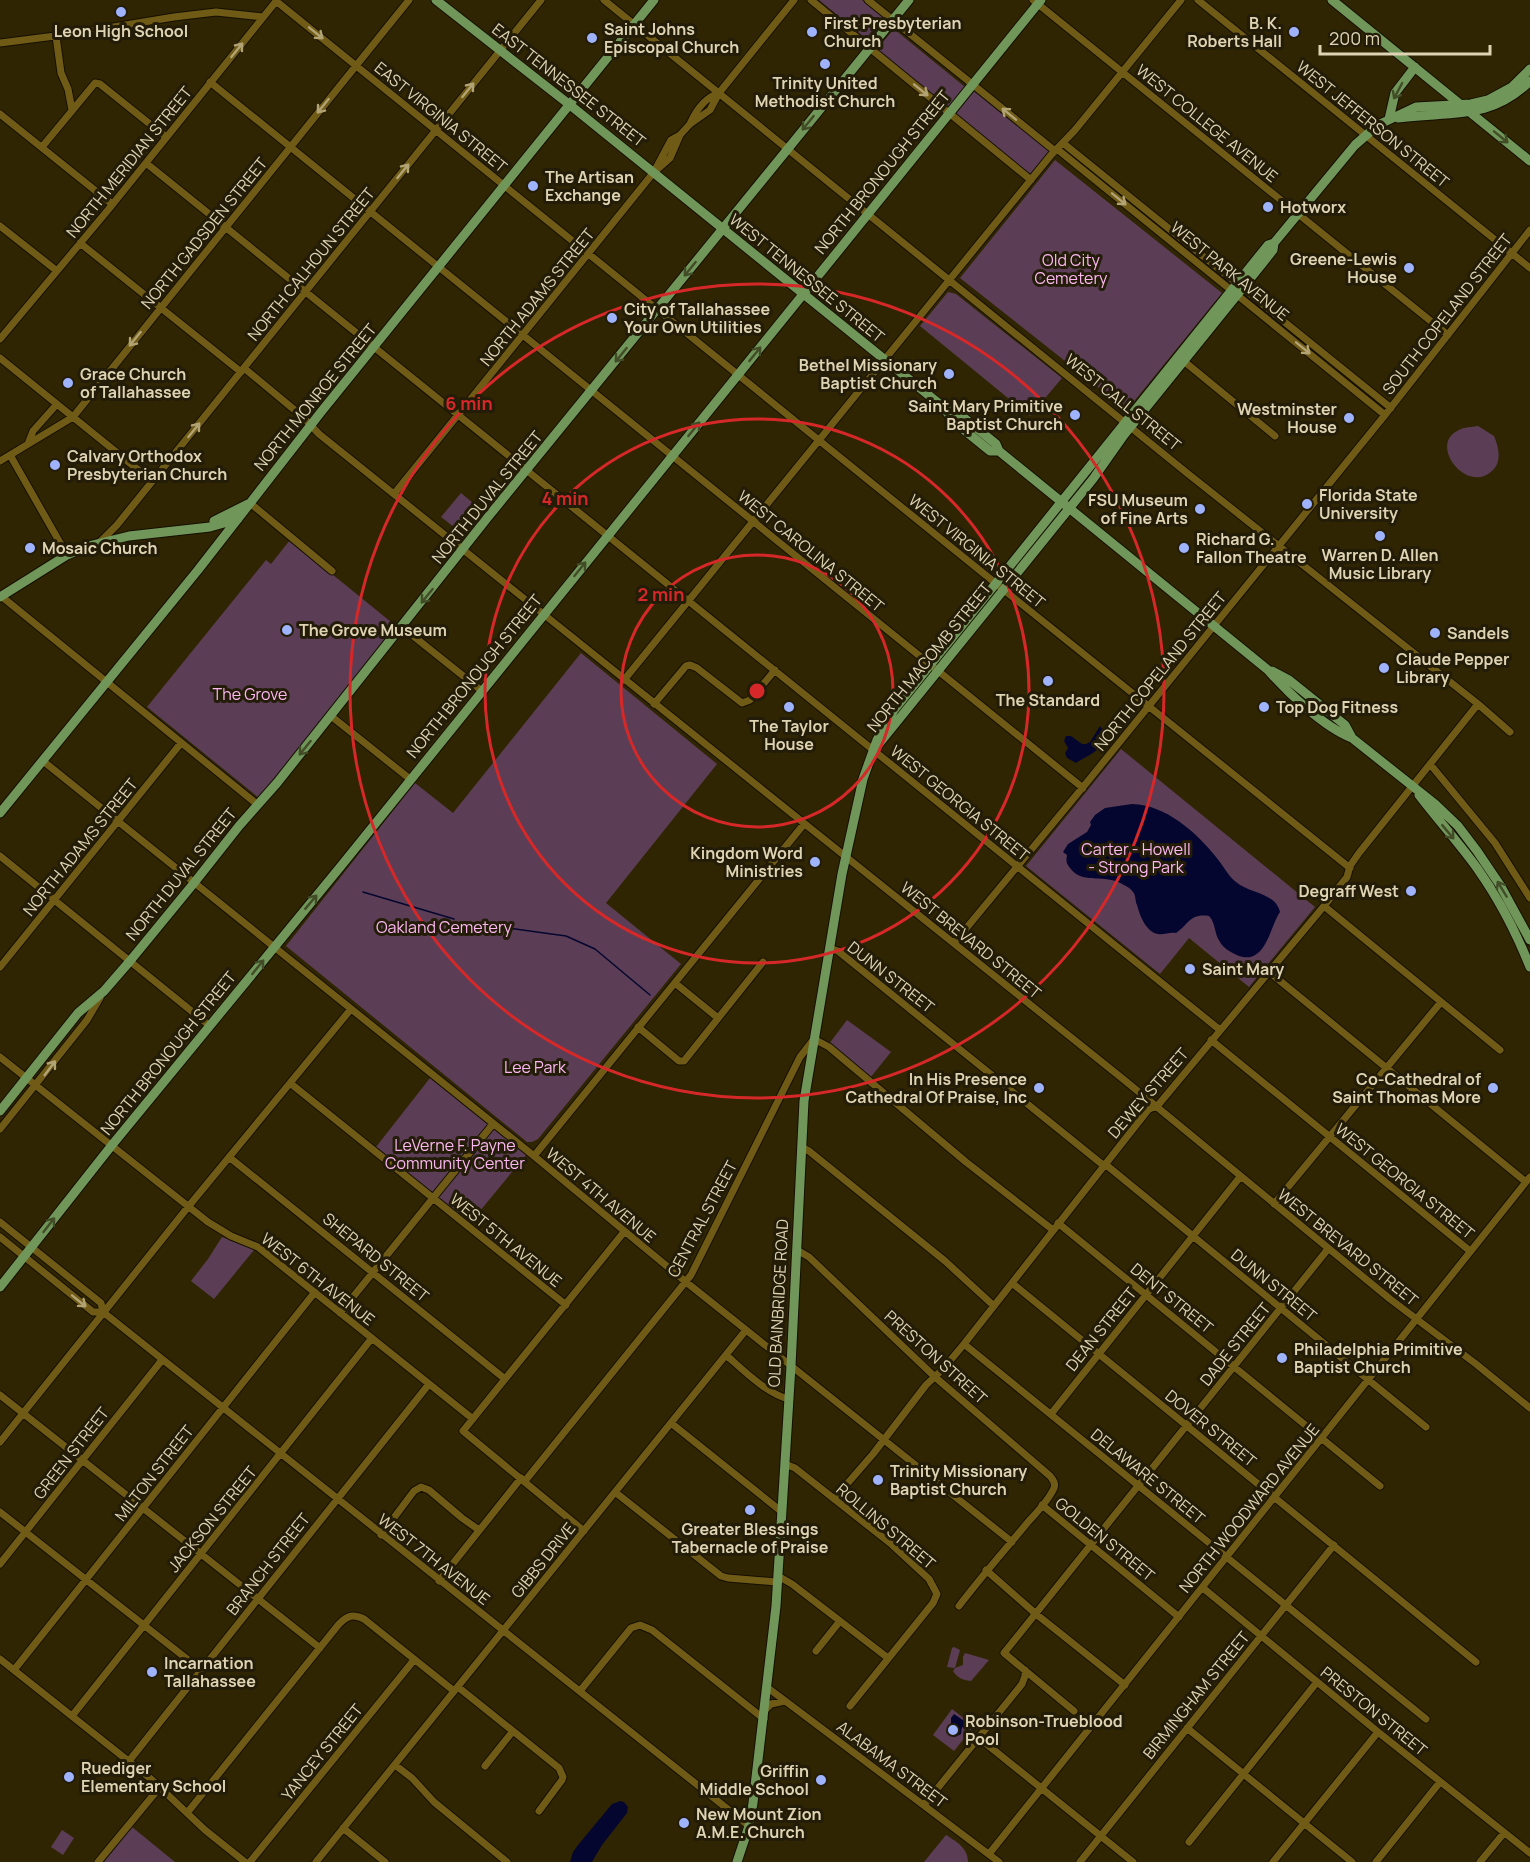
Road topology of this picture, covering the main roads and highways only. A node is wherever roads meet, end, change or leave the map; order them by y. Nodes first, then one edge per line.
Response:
1 (436, 0) edge
2 (654, 0) edge
3 (909, 0) edge
4 (1332, 0) edge
5 (1037, 1) edge
6 (1415, 67) junction
7 (1530, 69) edge
8 (1530, 81) edge
9 (570, 105) junction
10 (1461, 105) junction
11 (1470, 112) junction
12 (1389, 119) junction
13 (1530, 160) edge
14 (654, 172) joint
15 (722, 228) junction
16 (803, 294) junction
17 (250, 503) junction
18 (1065, 505) junction
19 (238, 519) junction
20 (206, 527) junction
21 (220, 542) junction
22 (0, 597) edge
23 (874, 750) joint
24 (1412, 786) junction
25 (0, 813) edge
26 (1530, 940) edge
27 (1530, 967) edge
28 (0, 1111) edge
29 (0, 1287) edge
30 (738, 1862) edge

1 - 9 main road, EAST TENNESSEE STREET
2 - 9 main road, NORTH MONROE STREET
3 -> 15 main road, NORTH DUVAL STREET
4 - 6 main road
5 - 16 main road, NORTH BRONOUGH STREET
6 - 10 main road
6 -> 12 main road
7 - 10 main road, NORTH MACOMB STREET
8 - 11 main road
9 - 14 main road, EAST TENNESSEE STREET
9 - 17 main road, NORTH MONROE STREET
10 - 11 main road
10 - 12 main road, NORTH MACOMB STREET
11 - 12 main road
11 -> 13 main road
12 - 18 main road, NORTH MACOMB STREET
14 - 15 main road, WEST TENNESSEE STREET
15 - 16 main road, WEST TENNESSEE STREET
15 -> 28 main road, NORTH DUVAL STREET
16 - 18 main road, WEST TENNESSEE STREET
29 -> 16 main road, NORTH BRONOUGH STREET
17 - 19 main road, NORTH MONROE STREET
17 - 20 main road
18 - 23 main road, NORTH MACOMB STREET
18 - 24 main road, WEST TENNESSEE STREET
19 - 20 main road
19 - 21 main road, NORTH MONROE STREET
20 - 21 main road
20 - 22 main road
21 - 25 main road, NORTH MONROE STREET
23 - 30 main road, OLD BAINBRIDGE ROAD
26 -> 24 main road, WEST TENNESSEE STREET
24 -> 27 main road, WEST TENNESSEE STREET

